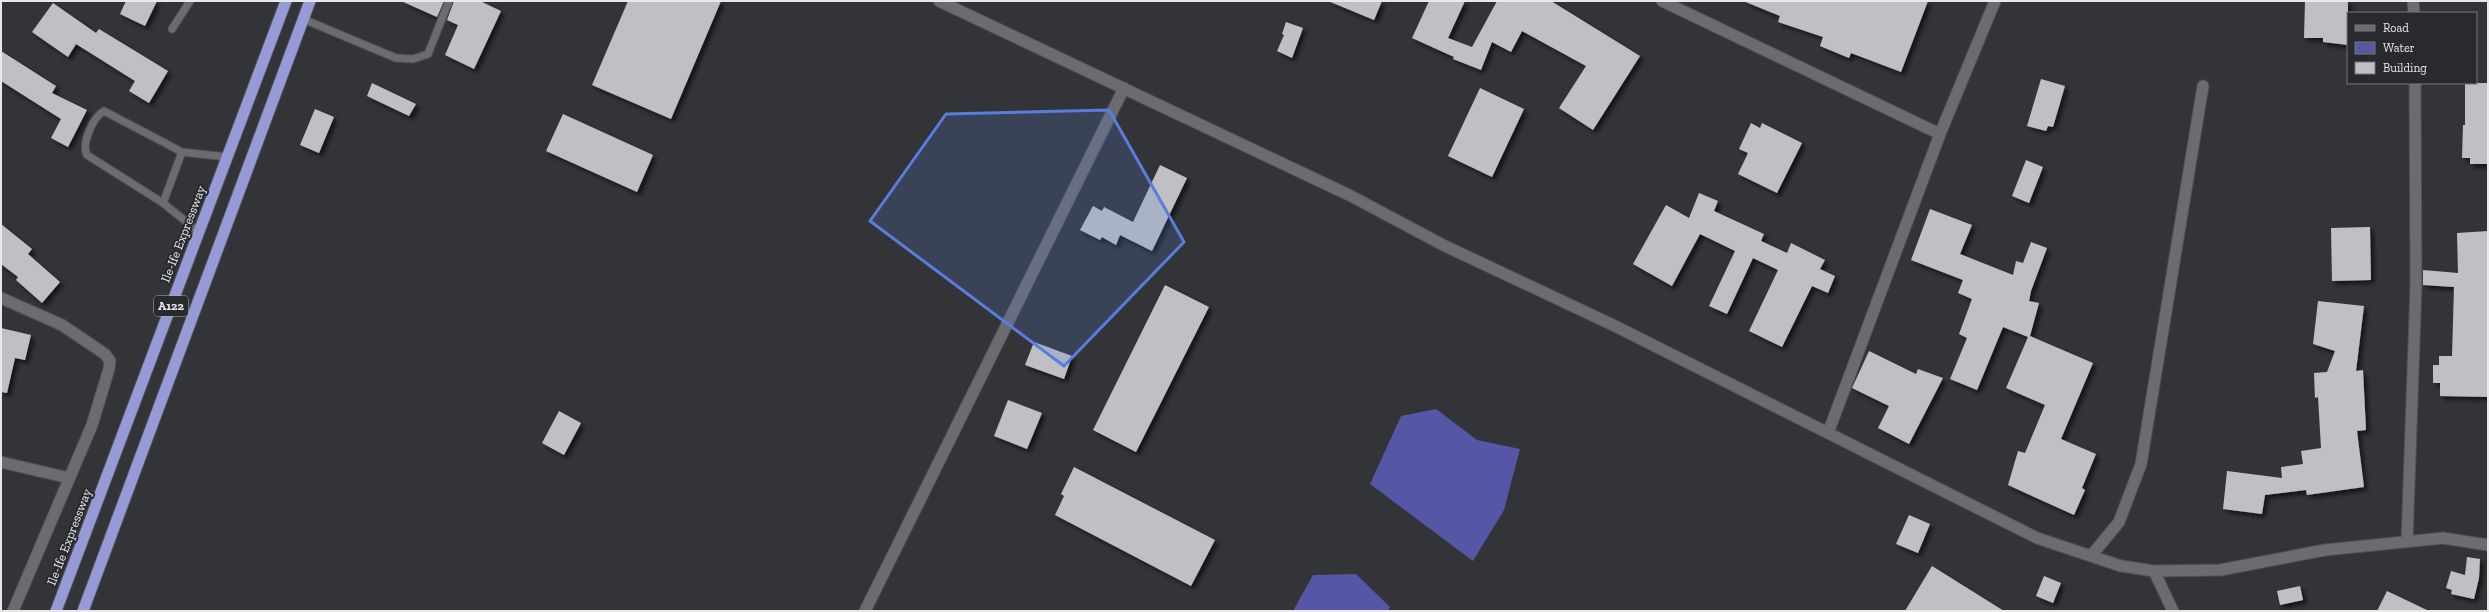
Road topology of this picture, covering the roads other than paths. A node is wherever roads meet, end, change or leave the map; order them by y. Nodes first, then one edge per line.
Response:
1 (190, 1) edge
2 (286, 1) edge
3 (310, 1) edge
4 (449, 1) edge
5 (939, 1) edge
6 (1662, 1) edge
7 (1995, 1) edge
8 (2413, 1) edge
9 (2414, 12) edge
10 (303, 19) junction
11 (172, 29) dead end
12 (2415, 84) edge
13 (2203, 86) dead end
14 (1124, 88) junction
15 (1940, 134) junction
16 (182, 152) junction
17 (227, 157) junction
18 (163, 203) junction
19 (199, 232) junction
20 (1, 298) edge
21 (1828, 433) junction
22 (1, 462) edge
23 (69, 478) junction
24 (2407, 541) junction
25 (2488, 545) edge
26 (2091, 556) junction
27 (2154, 571) junction
28 (85, 609) edge
29 (12, 611) edge
30 (56, 611) edge
31 (865, 611) edge
32 (2173, 611) edge

1 - 11 lane
2 - 17 highway, Ile-Ife Expressway / A122
3 - 10 highway, A122
4 - 10 lane
5 - 14 street
6 - 15 street
7 - 15 street
8 - 9 street
10 - 28 highway, A122
12 - 24 street
13 - 26 street
14 - 21 street
14 - 31 street
15 - 21 street
16 - 17 lane
16 - 18 lane
16 - 18 lane
17 - 19 highway, Ile-Ife Expressway / A122
18 - 19 lane
19 - 30 highway, Ile-Ife Expressway / A122
20 - 23 street
21 - 26 street
22 - 23 street
23 - 29 street
24 - 25 street
24 - 27 street
26 - 27 street
27 - 32 street

